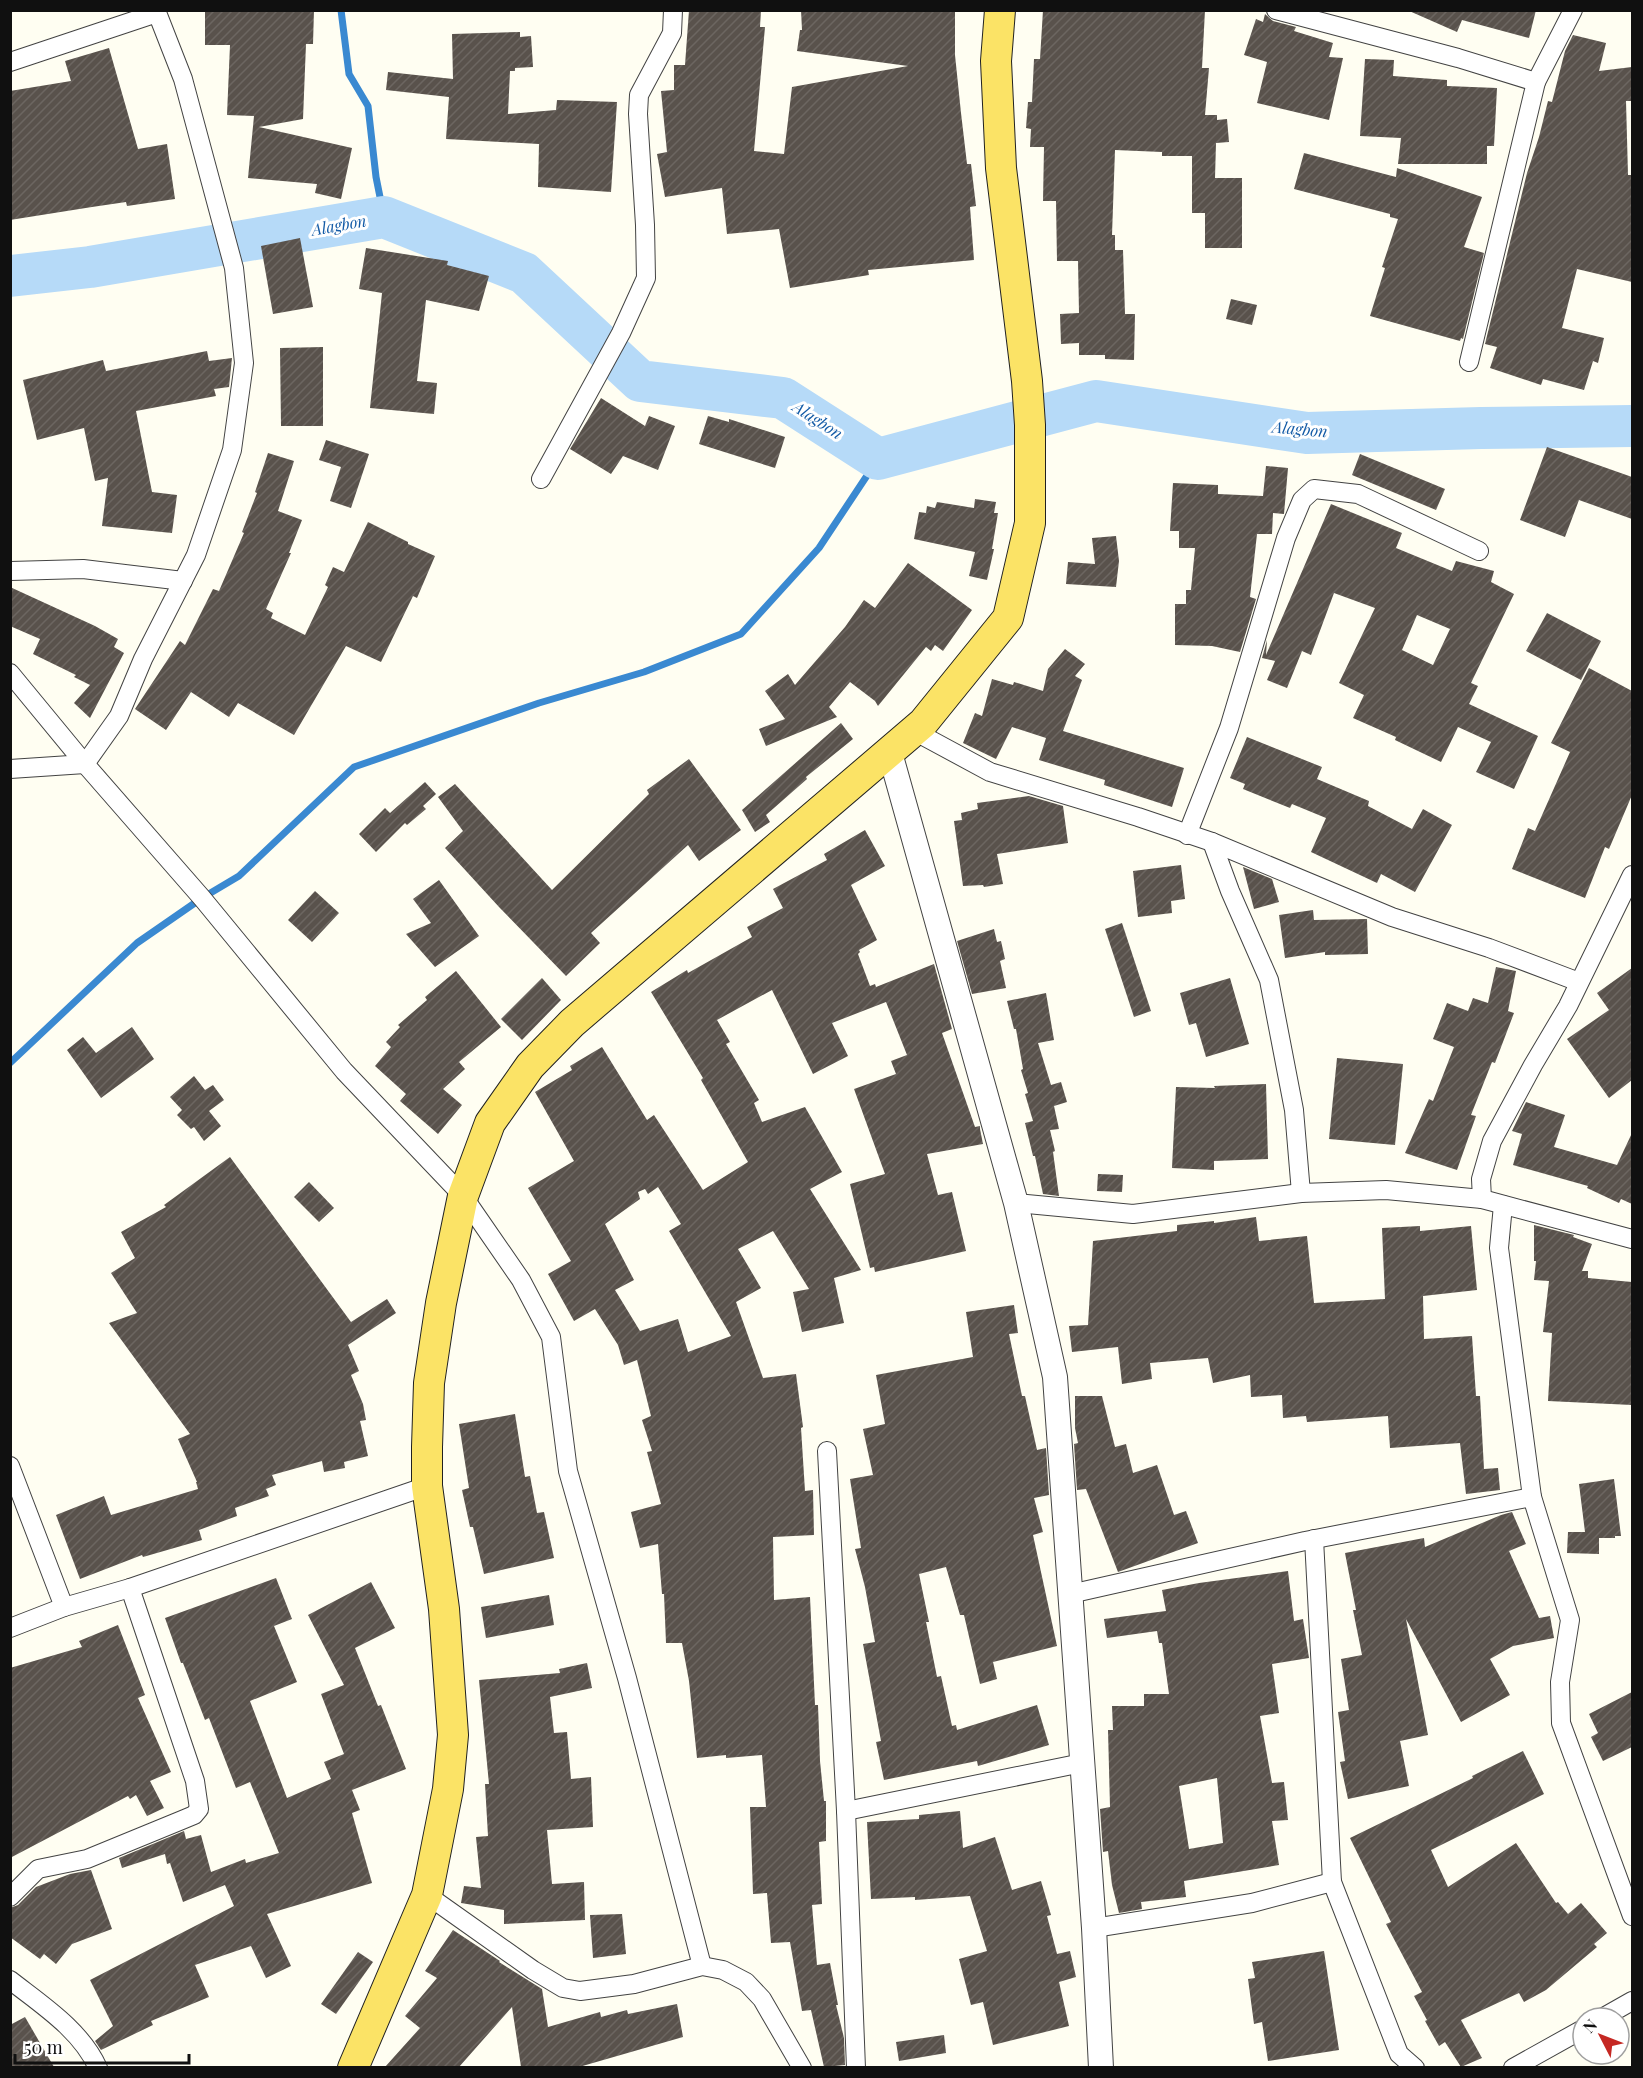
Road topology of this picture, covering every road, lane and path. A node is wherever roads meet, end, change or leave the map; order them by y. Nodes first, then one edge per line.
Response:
1 (673, 10) edge
2 (1000, 10) edge
3 (1276, 10) edge
4 (1573, 10) edge
5 (157, 12) edge
6 (10, 62) edge
7 (1536, 82) junction
8 (1469, 362) dead end
9 (541, 479) dead end
10 (1479, 551) dead end
11 (10, 571) edge
12 (183, 582) junction
13 (10, 673) edge
14 (914, 731) junction
15 (890, 753) junction
16 (85, 764) junction
17 (10, 769) edge
18 (1187, 835) junction
19 (1212, 842) junction
20 (1632, 875) edge
21 (1579, 982) junction
22 (1301, 1193) junction
23 (463, 1196) junction
24 (1482, 1199) junction
25 (1016, 1203) junction
26 (1503, 1205) junction
27 (1632, 1239) edge
28 (827, 1451) dead end
29 (10, 1466) edge
30 (427, 1486) junction
31 (1533, 1497) junction
32 (1314, 1539) junction
33 (130, 1588) junction
34 (1070, 1594) junction
35 (64, 1607) junction
36 (10, 1628) edge
37 (1082, 1763) junction
38 (846, 1811) junction
39 (1332, 1882) junction
40 (427, 1895) junction
41 (10, 1897) edge
42 (1632, 1916) edge
43 (1094, 1928) junction
44 (702, 1966) junction
45 (10, 1980) edge
46 (1571, 2036) edge
47 (98, 2067) edge
48 (353, 2067) edge
49 (802, 2067) edge
50 (856, 2067) edge
51 (1101, 2067) edge
52 (1415, 2067) edge
53 (1513, 2067) edge

1 - 9 street
2 - 14 main road
3 - 7 street
4 - 7 street
5 - 6 street
5 - 12 street
7 - 8 street
10 - 18 street
11 - 12 street
12 - 16 street
13 - 16 street
14 - 15 main road
14 - 18 street
15 - 23 main road
15 - 25 street
16 - 17 street
16 - 23 street
18 - 19 street
19 - 21 street
19 - 22 street
20 - 21 street
21 - 24 street
22 - 24 street
22 - 25 street
23 - 30 main road
23 - 44 street
24 - 26 street
25 - 34 street
26 - 27 street
26 - 31 street
28 - 38 street
29 - 35 street
30 - 33 street
30 - 40 main road
31 - 32 street
31 - 42 street
32 - 34 street
32 - 39 street
33 - 35 street
33 - 41 street
34 - 37 street
35 - 36 street
37 - 38 street
37 - 43 street
38 - 50 street
39 - 43 street
39 - 52 street
40 - 44 street
40 - 48 main road
43 - 51 street
44 - 49 street
45 - 47 street
46 - 53 street

